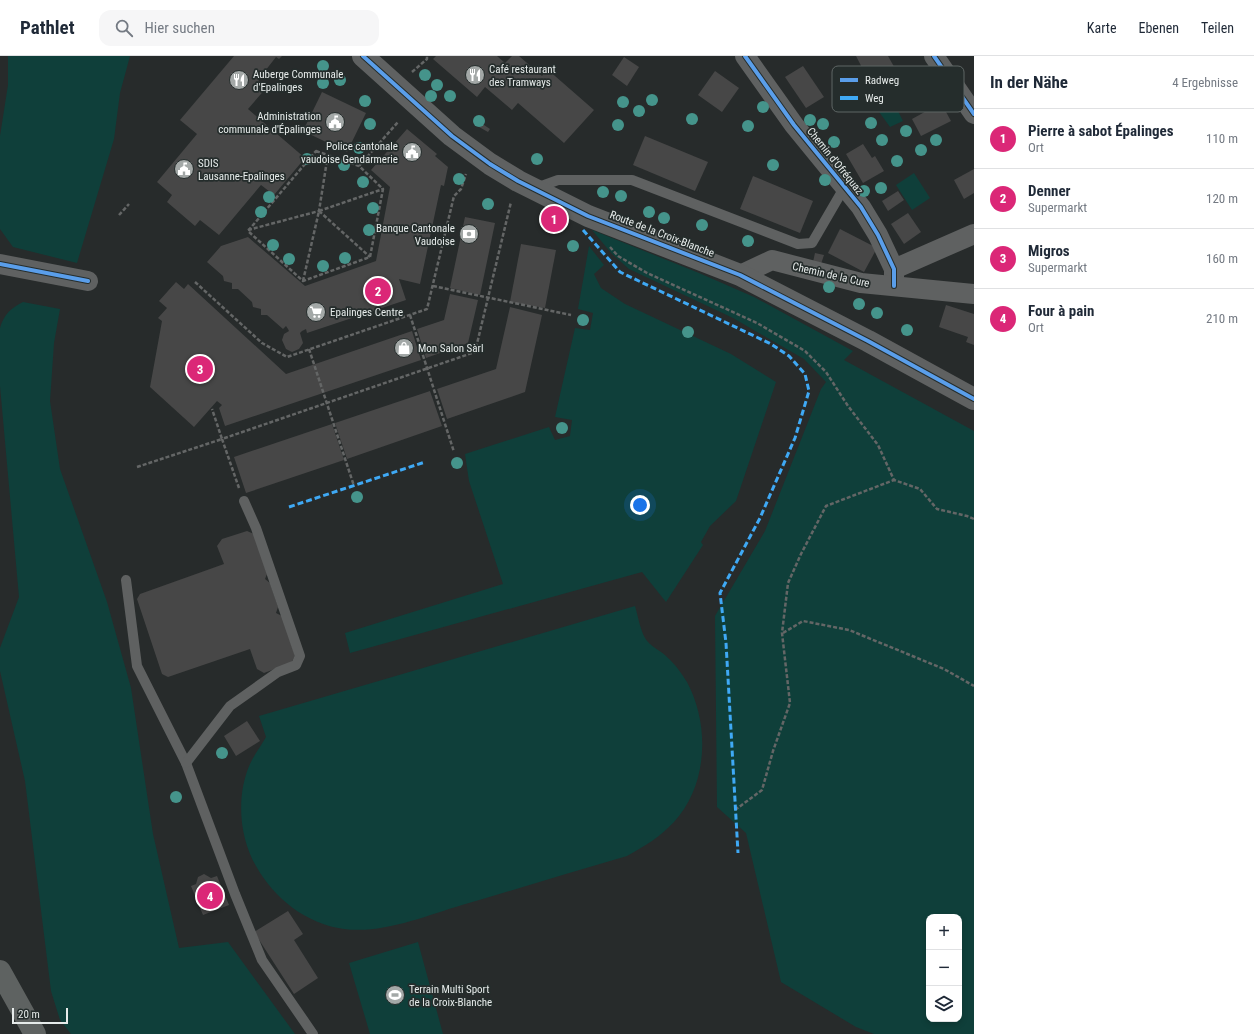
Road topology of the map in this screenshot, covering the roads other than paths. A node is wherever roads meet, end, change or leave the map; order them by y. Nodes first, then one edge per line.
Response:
1 (363, 56) edge
2 (745, 56) edge
3 (934, 56) edge
4 (941, 66) edge
5 (964, 100) edge
6 (974, 114) edge
7 (844, 188) junction
8 (532, 189) junction
9 (974, 234) edge
10 (0, 264) edge
11 (740, 274) junction
12 (894, 277) junction
13 (88, 281) dead end
14 (974, 294) edge
15 (974, 399) edge
16 (244, 501) road end
17 (126, 580) dead end
18 (186, 763) junction
19 (0, 971) edge
20 (35, 1034) edge
21 (313, 1034) edge

1 - 8 street, Route de la Croix-Blanche
2 - 7 street, Chemin d'Ofréquaz
3 - 4 street
5 - 6 street
7 - 8 lane
7 - 12 street, Chemin d'Ofréquaz
8 - 11 street, Route de la Croix-Blanche
9 - 12 street
10 - 13 street
11 - 12 street, Chemin de la Cure
11 - 15 street, Route de la Croix-Blanche
12 - 14 street, Chemin de la Cure
16 - 18 lane
17 - 18 lane
18 - 21 lane
19 - 20 main road

